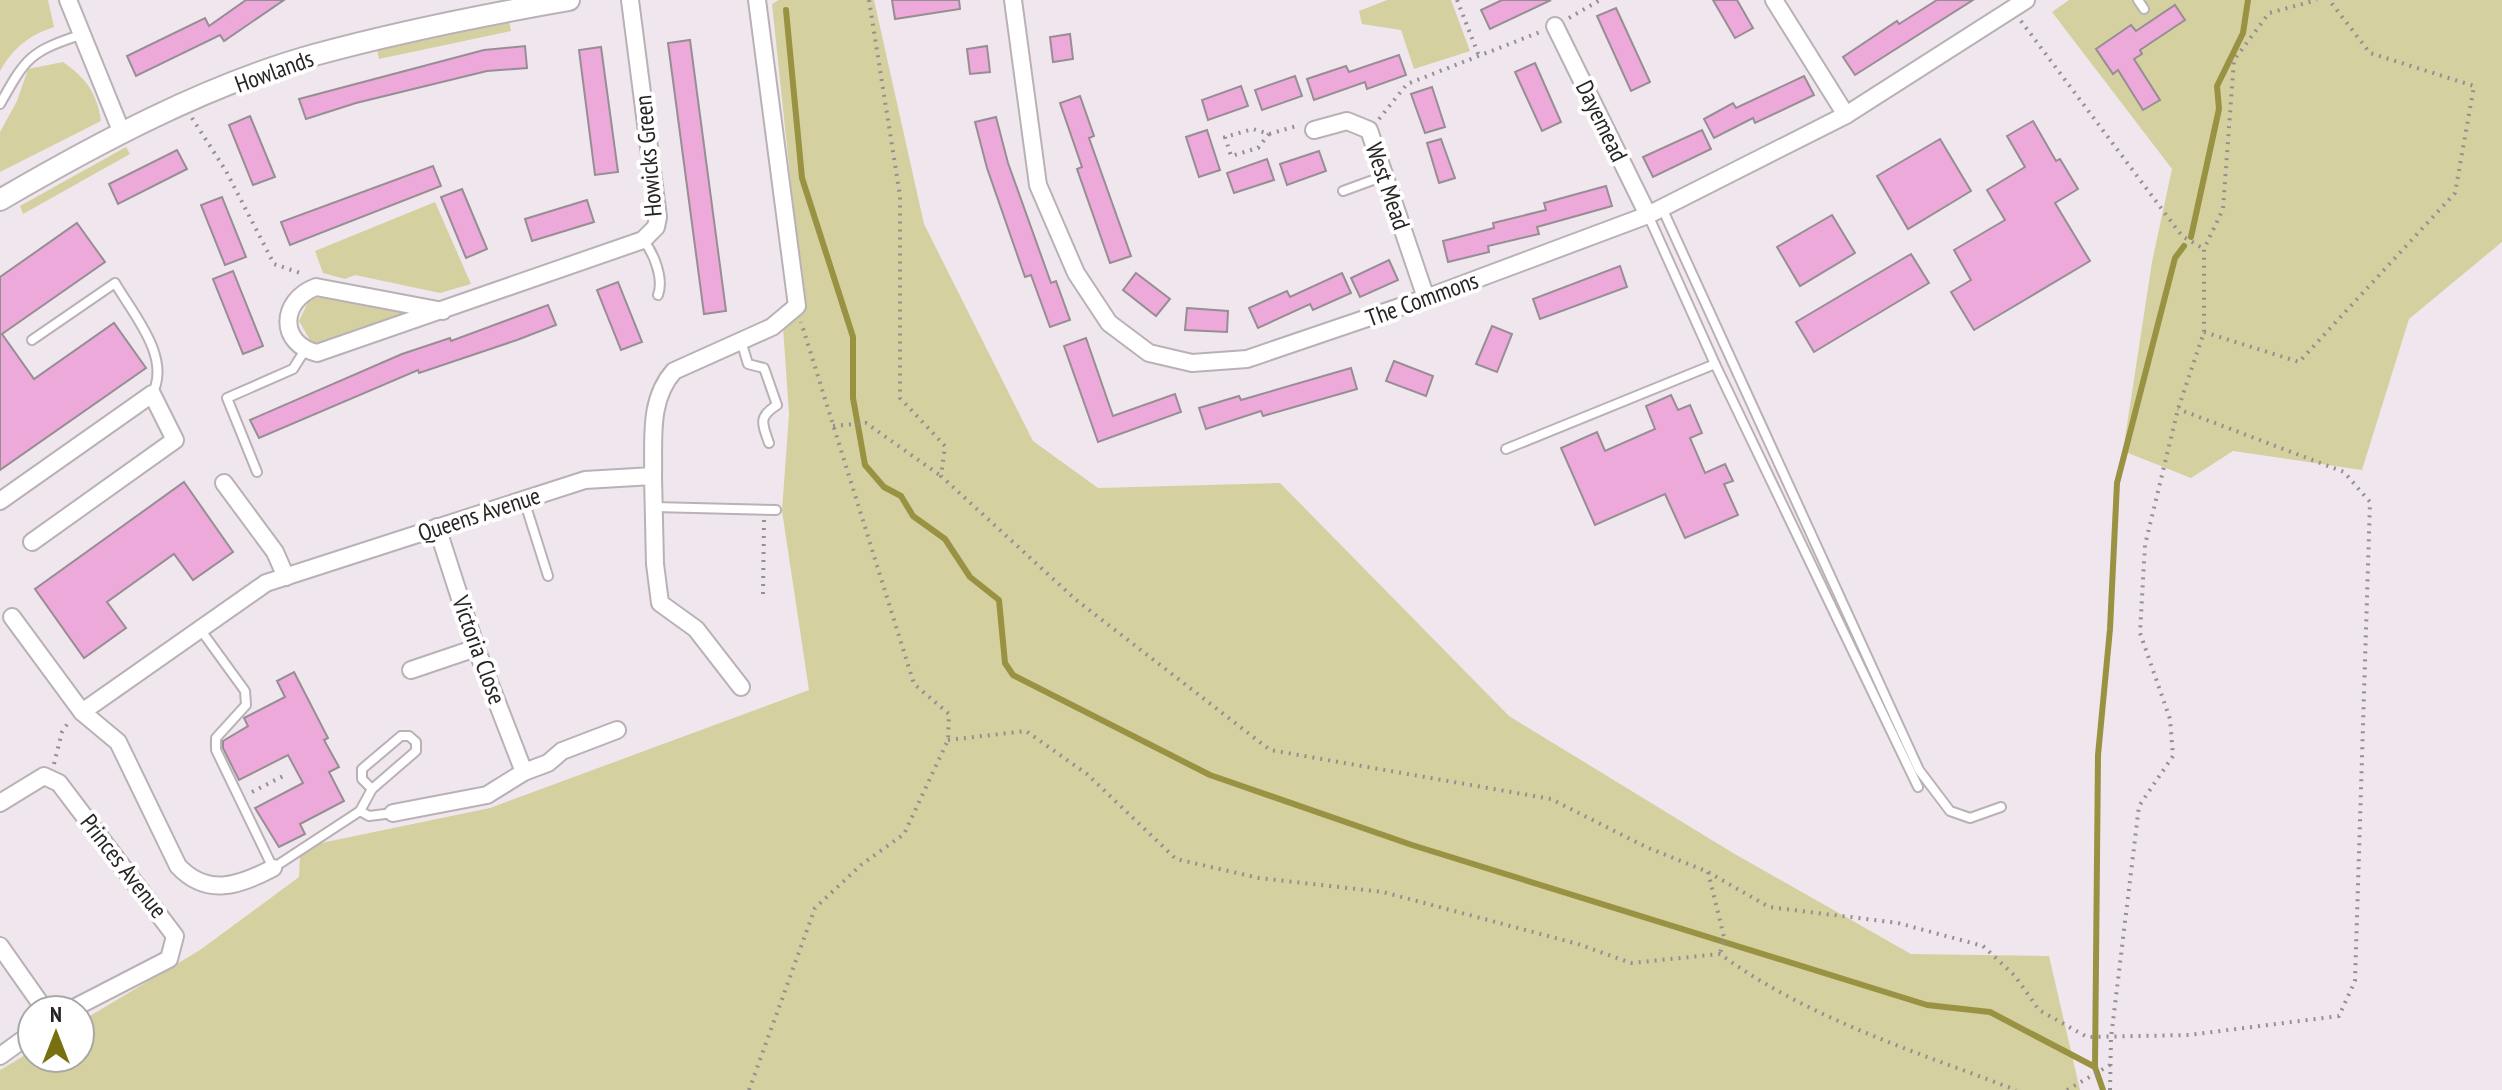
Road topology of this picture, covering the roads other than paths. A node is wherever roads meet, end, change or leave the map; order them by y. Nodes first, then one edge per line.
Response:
1 (68, 0) edge
2 (569, 0) edge
3 (630, 0) edge
4 (757, 0) edge
5 (1013, 0) edge
6 (1774, 0) edge
7 (2020, 4) edge
8 (1555, 26) road end
9 (80, 35) junction
10 (0, 104) edge
11 (1846, 115) junction
12 (1314, 130) road end
13 (122, 133) junction
14 (1385, 176) junction
15 (1343, 191) dead end
16 (0, 200) edge
17 (1655, 211) junction
18 (643, 240) junction
19 (658, 295) dead end
20 (1426, 298) junction
21 (443, 311) junction
22 (32, 340) dead end
23 (741, 341) junction
24 (305, 350) junction
25 (1715, 364) junction
26 (152, 394) junction
27 (769, 443) dead end
28 (1506, 449) dead end
29 (257, 472) dead end
30 (653, 476) junction
31 (224, 483) dead end
32 (524, 500) junction
33 (0, 501) edge
34 (653, 507) junction
35 (776, 510) dead end
36 (437, 527) junction
37 (32, 542) dead end
38 (548, 576) dead end
39 (286, 577) junction
40 (6, 615) edge
41 (200, 629) junction
42 (476, 648) junction
43 (411, 670) dead end
44 (741, 687) dead end
45 (82, 712) junction
46 (617, 730) dead end
47 (524, 772) junction
48 (1918, 787) dead end
49 (372, 789) junction
50 (0, 803) edge
51 (2001, 807) dead end
52 (360, 811) junction
53 (393, 813) joint
54 (273, 868) junction
55 (0, 946) edge
56 (34, 994) edge
57 (96, 997) edge

1 - 9 street
2 - 13 street, Howlands
3 - 18 street, Howicks Green
4 - 23 street
5 - 20 street, The Commons
6 - 11 street
7 - 11 street, The Commons
8 - 17 street, Dayemead
9 - 10 lane
9 - 13 street
11 - 17 street, The Commons
12 - 14 street, West Mead
13 - 16 street, Howlands
14 - 15 lane
14 - 20 street, West Mead
17 - 20 street, The Commons
17 - 25 lane
17 - 51 lane
18 - 19 lane
18 - 21 street, Howicks Green
21 - 24 street, Howicks Green
21 - 24 street
22 - 26 lane
23 - 27 lane
23 - 30 street
24 - 29 lane
25 - 28 lane
25 - 48 lane
26 - 33 street
26 - 37 street
30 - 32 street, Queens Avenue
30 - 34 street
31 - 39 street
32 - 36 street, Queens Avenue
32 - 38 lane
34 - 35 lane
34 - 44 street
36 - 39 street, Queens Avenue
36 - 42 street, Victoria Close
39 - 41 street, Queens Avenue
40 - 45 street
41 - 45 street, Queens Avenue
41 - 54 lane
42 - 43 street
42 - 47 street, Victoria Close
45 - 54 street
46 - 47 street
47 - 53 street
49 - 49 lane
49 - 52 lane
50 - 57 street, Princes Avenue
52 - 53 lane
52 - 54 lane
55 - 56 street

